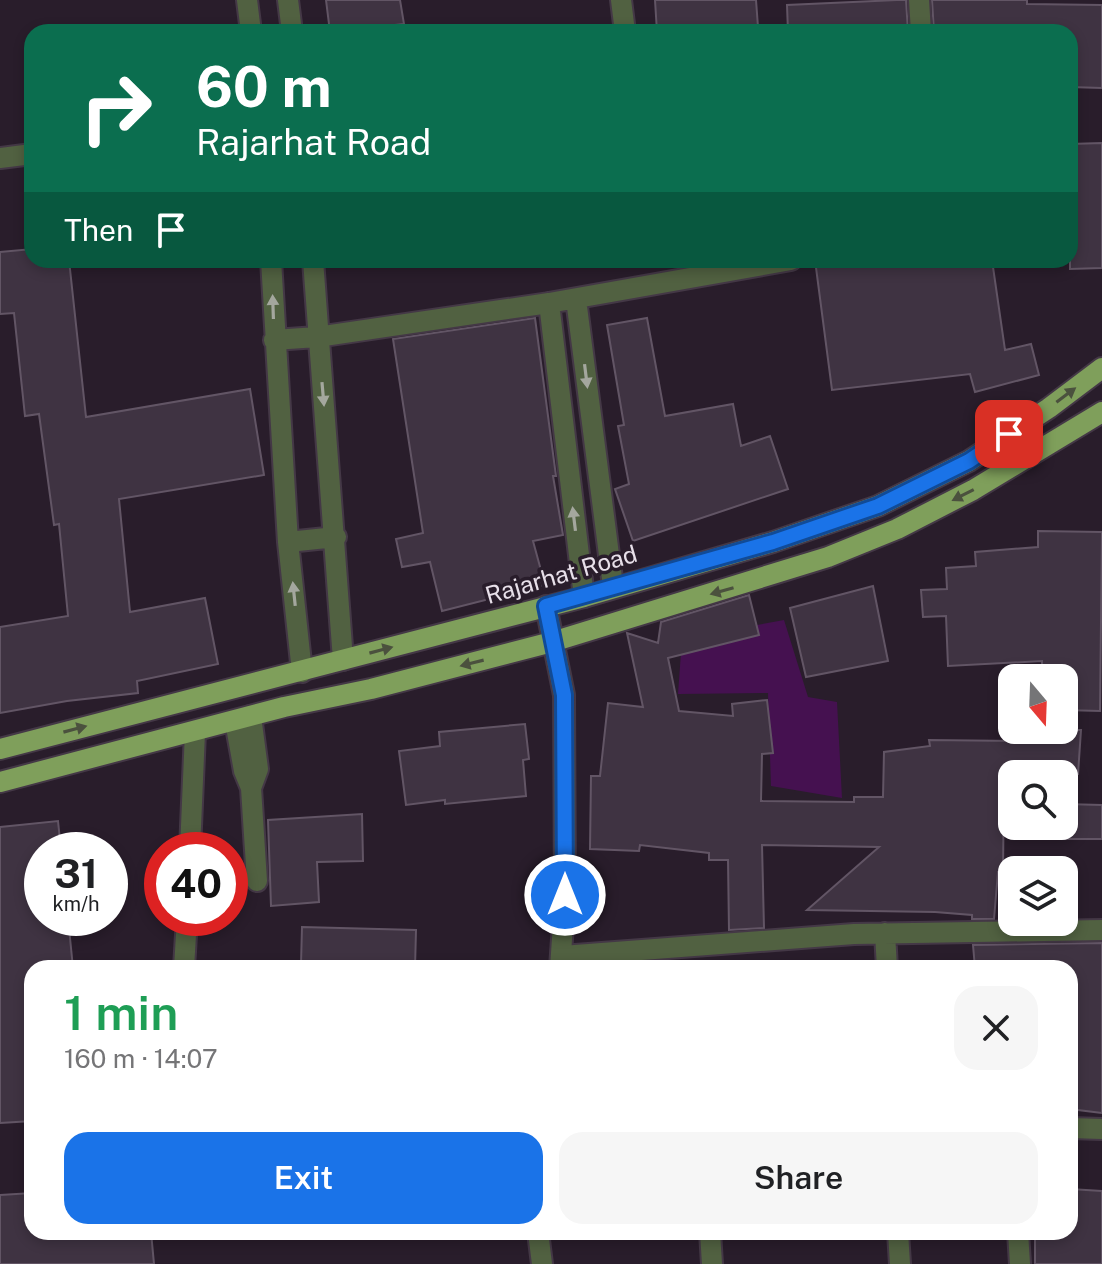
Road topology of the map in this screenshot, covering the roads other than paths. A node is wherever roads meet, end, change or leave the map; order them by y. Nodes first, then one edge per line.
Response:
1 (247, 0) edge
2 (288, 0) edge
3 (621, 0) edge
4 (919, 0) edge
5 (250, 24) edge
6 (291, 24) edge
7 (624, 24) edge
8 (920, 24) edge
9 (24, 155) edge
10 (0, 158) edge
11 (271, 268) edge
12 (313, 268) edge
13 (747, 268) edge
14 (576, 299) junction
15 (549, 303) junction
16 (317, 337) junction
17 (274, 340) junction
18 (1102, 368) edge
19 (1102, 412) edge
20 (336, 537) junction
21 (288, 542) junction
22 (613, 586) junction
23 (584, 597) junction
24 (546, 606) junction
25 (552, 642) junction
26 (343, 660) junction
27 (302, 672) junction
28 (243, 718) junction
29 (195, 732) junction
30 (0, 749) edge
31 (0, 782) edge
32 (191, 832) edge
33 (257, 881) dead end
34 (1102, 930) edge
35 (885, 933) junction
36 (186, 936) edge
37 (184, 960) edge
38 (561, 960) edge
39 (582, 960) edge
40 (887, 960) edge
41 (1078, 1128) edge
42 (1102, 1129) edge
43 (539, 1240) edge
44 (710, 1240) edge
45 (898, 1240) edge
46 (1018, 1240) edge
47 (542, 1264) edge
48 (712, 1264) edge
49 (900, 1264) edge
50 (1020, 1264) edge

1 - 5 street
2 - 6 street
3 - 7 street
4 - 8 street
9 - 10 street
17 -> 11 street
12 - 16 street
13 - 14 street
14 - 15 street
14 -> 22 street
15 - 16 street
23 -> 15 street
16 - 17 street
16 -> 20 street
17 - 21 street
22 -> 18 main road, Rajarhat Road
19 -> 25 main road
20 - 21 street
20 - 26 street
27 -> 21 street
22 - 23 main road, Rajarhat Road
23 - 24 main road, Rajarhat Road
24 - 25 street
26 -> 24 main road, Rajarhat Road
25 -> 28 main road
25 - 38 street
26 - 27 main road, Rajarhat Road
30 -> 27 main road, Rajarhat Road
28 - 29 main road
28 - 33 street
29 - 31 main road
29 - 32 street
34 - 35 street
35 - 39 street
35 - 40 street
36 - 37 street
41 - 42 street
43 - 47 street
44 - 48 street
45 - 49 street
46 - 50 street

